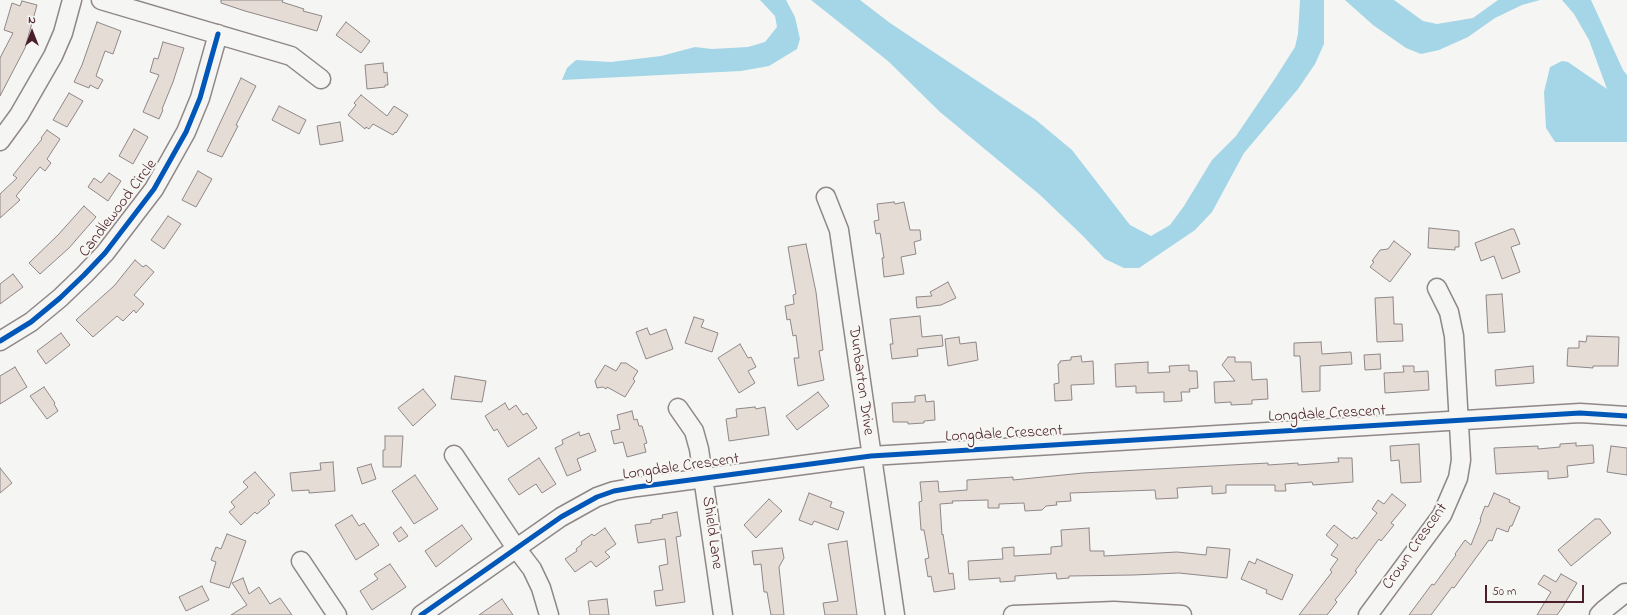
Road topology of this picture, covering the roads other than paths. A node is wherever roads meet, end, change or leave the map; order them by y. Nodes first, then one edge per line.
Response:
1 (72, 0) edge
2 (102, 0) edge
3 (218, 34) junction
4 (320, 79) dead end
5 (0, 141) edge
6 (826, 197) dead end
7 (1437, 288) dead end
8 (0, 341) edge
9 (678, 408) dead end
10 (1627, 416) edge
11 (1458, 420) junction
12 (454, 455) dead end
13 (871, 456) junction
14 (703, 478) junction
15 (516, 548) junction
16 (301, 561) dead end
17 (1625, 593) dead end
18 (1082, 613) edge
19 (337, 615) edge
20 (421, 615) edge
21 (550, 615) edge
22 (723, 615) edge
23 (895, 615) edge
24 (1013, 615) edge
25 (1182, 615) edge
26 (1368, 615) edge
27 (1599, 615) edge

1 - 5 street
2 - 3 street
3 - 4 street
3 - 8 street, Candlewood Circle
6 - 13 street, Dunbarton Drive
7 - 11 street, Crown Crescent
9 - 14 street, Shield Lane
10 - 11 street, Longdale Crescent
11 - 13 street, Longdale Crescent
11 - 26 street, Crown Crescent
12 - 15 street
13 - 14 street, Longdale Crescent
13 - 23 street, Dunbarton Drive
14 - 15 street, Longdale Crescent
14 - 22 street, Shield Lane
15 - 20 street, Longdale Crescent
15 - 21 street
16 - 19 street
17 - 27 street
18 - 24 street
18 - 25 street

